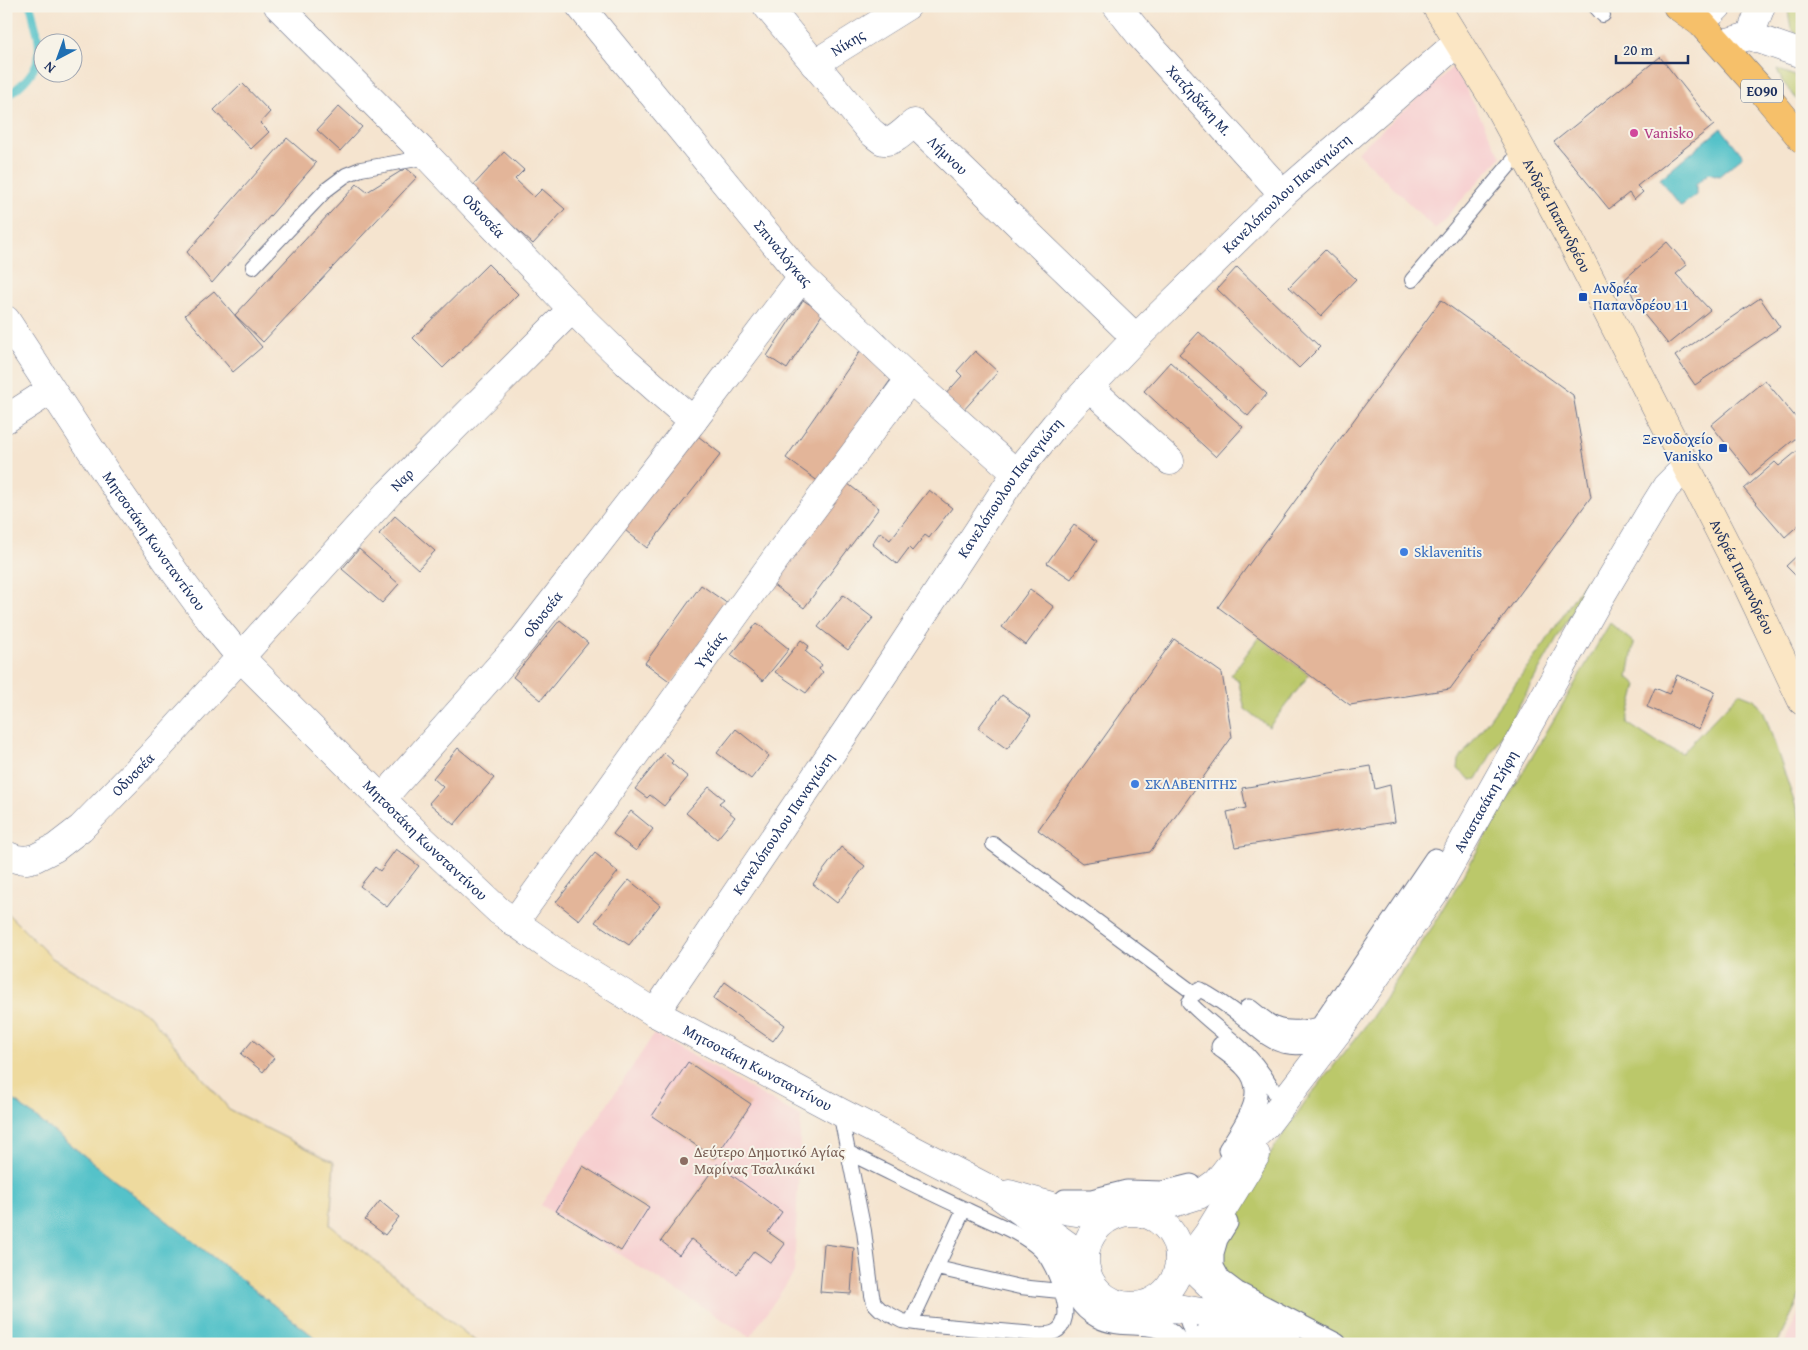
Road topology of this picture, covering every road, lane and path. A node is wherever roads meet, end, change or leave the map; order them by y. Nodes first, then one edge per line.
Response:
1 (278, 6) edge
2 (580, 6) edge
3 (768, 6) edge
4 (907, 6) edge
5 (1117, 6) edge
6 (1436, 6) edge
7 (1677, 6) edge
8 (1760, 6) edge
9 (1704, 12) edge
10 (1750, 36) junction
11 (1458, 42) junction
12 (1720, 44) junction
13 (1802, 54) edge
14 (814, 64) junction
15 (1802, 140) edge
16 (1522, 150) junction
17 (428, 157) junction
18 (1284, 194) junction
19 (253, 267) dead end
20 (802, 277) junction
21 (1412, 280) dead end
22 (572, 309) junction
23 (6, 320) edge
24 (1136, 338) junction
25 (910, 379) junction
26 (1088, 387) junction
27 (51, 390) junction
28 (12, 408) edge
29 (693, 421) junction
30 (1170, 462) dead end
31 (1687, 468) junction
32 (1016, 473) junction
33 (241, 658) junction
34 (1802, 701) edge
35 (382, 799) junction
36 (993, 844) dead end
37 (6, 855) edge
38 (1435, 859) dead end
39 (514, 923) junction
40 (1194, 995) junction
41 (1249, 1010) dead end
42 (655, 1012) junction
43 (1330, 1041) junction
44 (1222, 1047) dead end
45 (840, 1112) junction
46 (1274, 1115) junction
47 (847, 1152) junction
48 (1234, 1165) junction
49 (964, 1209) junction
50 (1142, 1213) junction
51 (1114, 1215) junction
52 (1055, 1220) junction
53 (1181, 1264) junction
54 (936, 1268) junction
55 (1087, 1274) junction
56 (1060, 1291) junction
57 (1137, 1306) junction
58 (1183, 1309) junction
59 (911, 1322) junction
60 (1251, 1328) edge
61 (1179, 1344) edge
62 (1195, 1344) edge
63 (1207, 1344) edge
64 (1288, 1344) edge
65 (1336, 1344) edge

1 - 17 street, Οδυσσέα
2 - 20 street, Σπιναλόγκας
3 - 14 street, Λήμνου
4 - 14 street, Νίκης
5 - 18 street, Χατζηδάκη Μ.
6 - 11 main road, Ανδρέα Παπανδρέου
7 - 9 main road, ΕΟ90
8 - 10 street
9 - 12 main road, ΕΟ90
10 - 12 street
10 - 13 street
11 - 16 main road, Ανδρέα Παπανδρέου
11 - 18 street, Κανελόπουλου Παναγιώτη
12 - 15 main road, ΕΟ90
14 - 24 street, Λήμνου
16 - 21 lane
16 - 31 main road, Ανδρέα Παπανδρέου
17 - 19 lane
17 - 22 street, Οδυσσέα
18 - 24 street, Κανελόπουλου Παναγιώτη
20 - 25 street, Σπιναλόγκας
20 - 29 street, Οδυσσέα
22 - 29 street, Οδυσσέα
22 - 33 street, Ναρ
23 - 27 street, Μητσοτάκη Κωνσταντίνου
24 - 26 street, Κανελόπουλου Παναγιώτη
25 - 32 street, Σπιναλόγκας
25 - 39 street, Υγείας
26 - 30 street
26 - 32 street, Κανελόπουλου Παναγιώτη
27 - 28 street
27 - 33 street, Μητσοτάκη Κωνσταντίνου
29 - 35 street, Οδυσσέα
31 - 34 main road, Ανδρέα Παπανδρέου
31 - 43 street, Αναστασάκη Σήφη
32 - 42 street, Κανελόπουλου Παναγιώτη
33 - 35 street, Μητσοτάκη Κωνσταντίνου
33 - 37 street, Οδυσσέα
35 - 39 street, Μητσοτάκη Κωνσταντίνου
36 - 40 lane
38 - 41 street
39 - 42 street, Μητσοτάκη Κωνσταντίνου
40 - 43 lane
40 - 46 lane
42 - 45 street, Μητσοτάκη Κωνσταντίνου
43 - 46 street, Αναστασάκη Σήφη
44 - 48 street
45 - 47 lane
45 - 52 street, Μητσοτάκη Κωνσταντίνου
46 - 48 street, Αναστασάκη Σήφη
47 - 49 lane
47 - 59 lane
48 - 50 street
48 - 52 street
48 - 53 street
48 - 60 street
49 - 54 lane
49 - 56 lane
50 - 51 street
50 - 53 street
51 - 52 street
51 - 55 street
52 - 55 street, Μητσοτάκη Κωνσταντίνου
52 - 61 street
53 - 57 street
53 - 60 street
54 - 56 lane
54 - 59 lane
55 - 57 street
56 - 59 lane
57 - 58 street
58 - 60 street
58 - 62 lane
60 - 63 street
60 - 64 street
60 - 65 street

